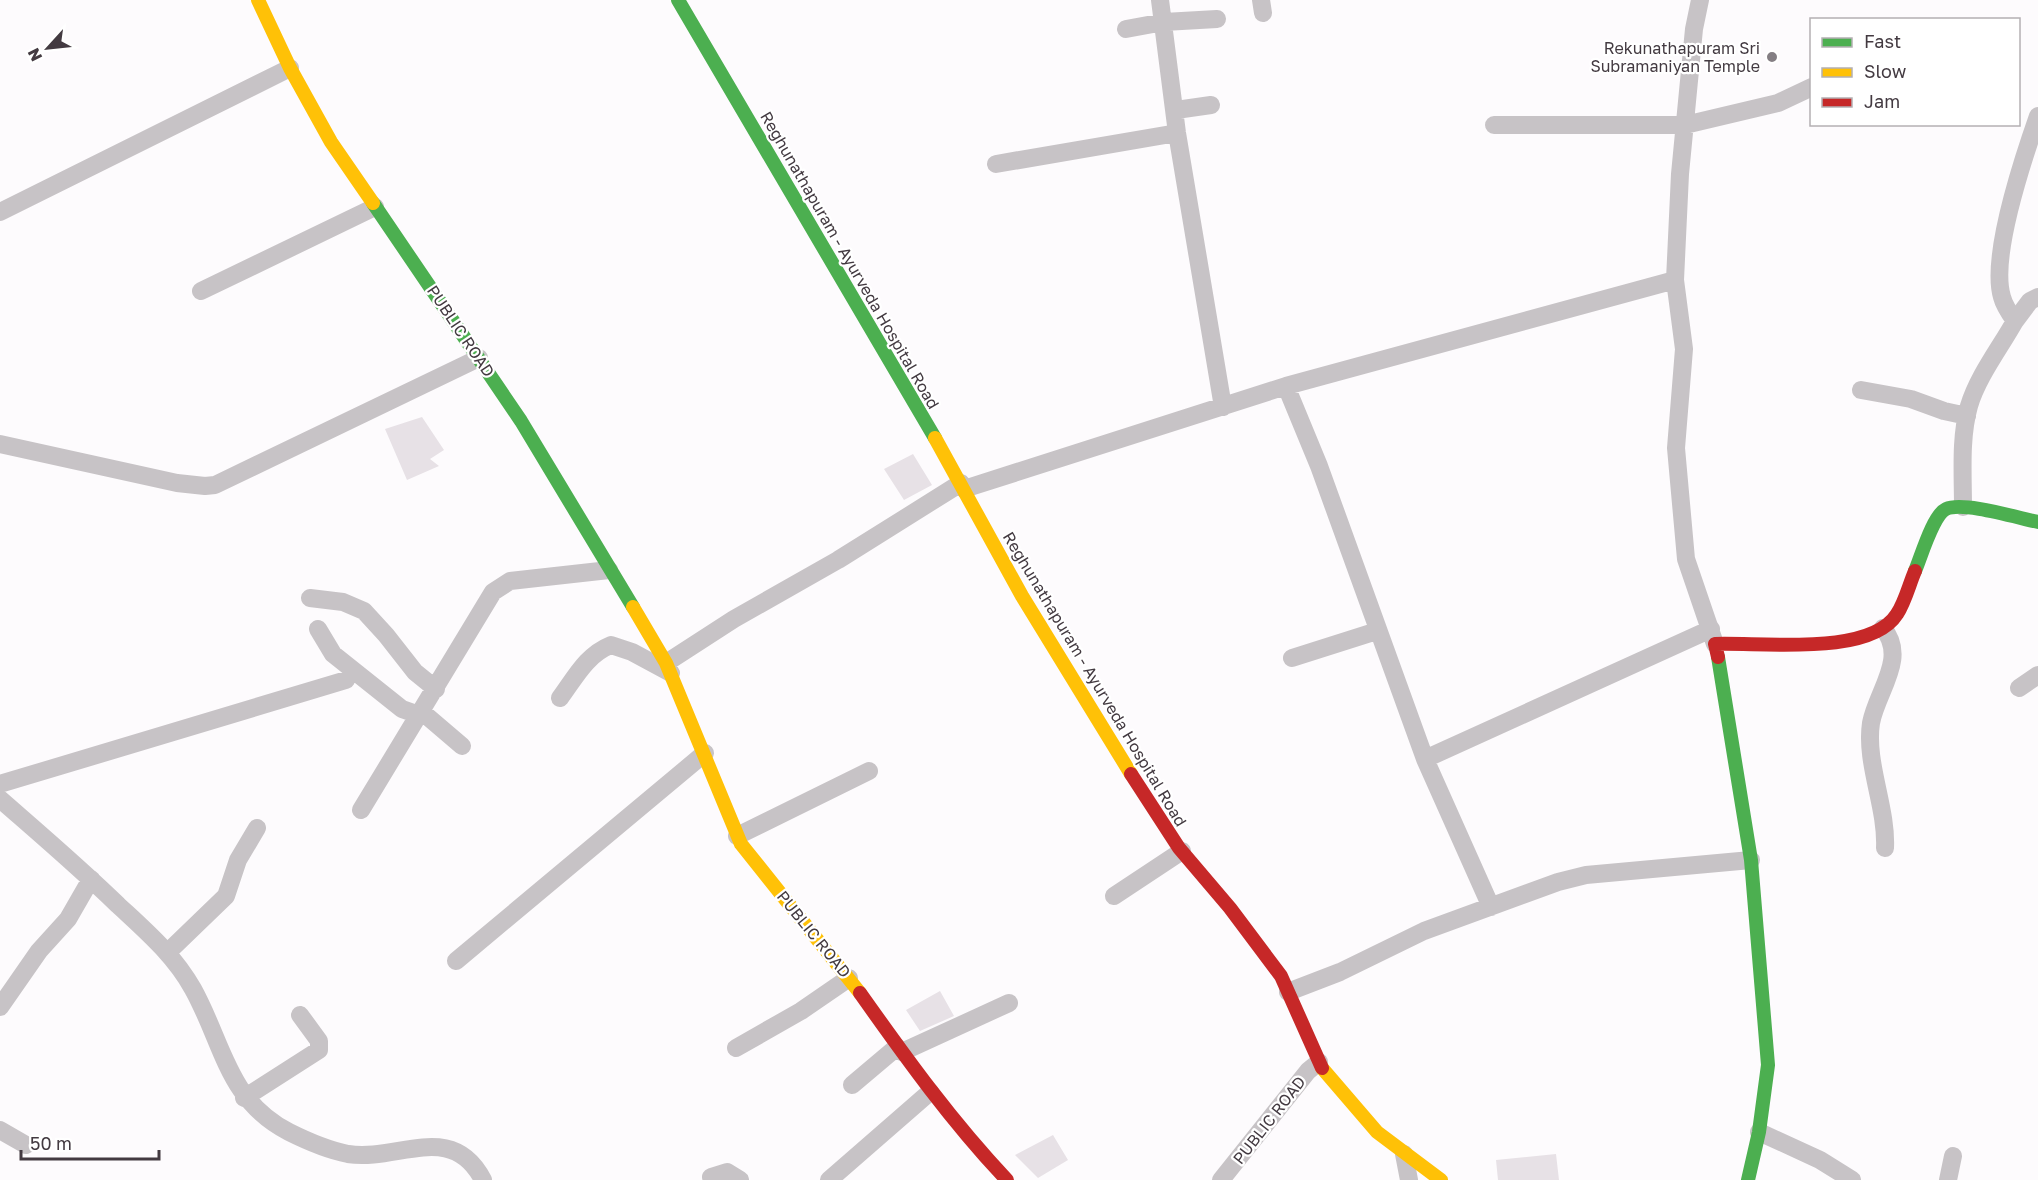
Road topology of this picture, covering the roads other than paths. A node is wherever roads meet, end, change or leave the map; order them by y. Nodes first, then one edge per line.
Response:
1 (258, 0) edge
2 (678, 0) edge
3 (1160, 0) edge
4 (1700, 0) edge
5 (1217, 19) dead end
6 (1164, 22) junction
7 (1126, 29) dead end
8 (290, 68) junction
9 (1810, 88) edge
10 (1210, 105) dead end
11 (1176, 110) junction
12 (2038, 116) edge
13 (1494, 125) dead end
14 (1685, 125) junction
15 (1177, 133) junction
16 (996, 164) dead end
17 (375, 207) junction
18 (0, 212) edge
19 (1676, 280) junction
20 (201, 291) dead end
21 (2038, 297) edge
22 (2015, 321) junction
23 (479, 358) junction
24 (1286, 387) junction
25 (1861, 390) dead end
26 (1223, 407) junction
27 (1967, 416) junction
28 (0, 444) edge
29 (962, 486) junction
30 (1963, 507) junction
31 (2038, 522) edge
32 (609, 570) junction
33 (309, 598) dead end
34 (1883, 628) junction
35 (318, 629) dead end
36 (1377, 631) junction
37 (1713, 636) junction
38 (1292, 658) dead end
39 (668, 668) junction
40 (2038, 675) edge
41 (346, 681) dead end
42 (2019, 688) dead end
43 (436, 689) junction
44 (560, 698) dead end
45 (420, 713) junction
46 (462, 746) dead end
47 (705, 753) junction
48 (1425, 759) junction
49 (869, 771) dead end
50 (0, 784) edge
51 (0, 799) edge
52 (360, 810) dead end
53 (257, 828) dead end
54 (737, 836) junction
55 (1885, 848) dead end
56 (1182, 851) junction
57 (1751, 860) junction
58 (91, 879) junction
59 (1113, 896) dead end
60 (1491, 907) junction
61 (168, 952) junction
62 (456, 961) dead end
63 (849, 978) junction
64 (1288, 992) junction
65 (1009, 1003) dead end
66 (0, 1007) edge
67 (300, 1015) dead end
68 (897, 1046) junction
69 (736, 1048) dead end
70 (1319, 1062) junction
71 (853, 1076) dead end
72 (930, 1092) junction
73 (244, 1098) junction
74 (0, 1130) edge
75 (1759, 1132) junction
76 (26, 1145) dead end
77 (1404, 1154) junction
78 (1953, 1156) dead end
79 (711, 1177) dead end
80 (483, 1180) edge
81 (740, 1180) edge
82 (829, 1180) edge
83 (1007, 1180) edge
84 (1221, 1180) edge
85 (1409, 1180) edge
86 (1441, 1180) edge
87 (1748, 1180) edge
88 (1852, 1180) edge
89 (1948, 1180) edge

1 - 8 main road, PUBLIC ROAD
2 - 29 main road, Reghunathapuram - Ayurveda Hospital Road
3 - 6 street
4 - 14 street
5 - 6 street
6 - 7 street
6 - 11 street
8 - 17 main road, PUBLIC ROAD
8 - 18 street
9 - 14 street
10 - 11 street
11 - 15 street
12 - 22 street
13 - 14 street
14 - 19 street
15 - 16 street
15 - 26 street
17 - 20 street
17 - 23 main road, PUBLIC ROAD
19 - 24 street
19 - 37 street
21 - 22 street
22 - 27 street
23 - 28 street
23 - 32 main road, PUBLIC ROAD
24 - 26 street
24 - 36 street
25 - 27 street
26 - 29 street
27 - 30 street
29 - 39 street
29 - 56 main road, Reghunathapuram - Ayurveda Hospital Road
30 - 31 main road
30 - 34 main road
32 - 39 main road, PUBLIC ROAD
32 - 43 street
33 - 43 street
34 - 37 main road
34 - 55 street
35 - 45 street
36 - 38 street
36 - 48 street
37 - 48 street
37 - 57 main road
39 - 44 street
39 - 47 main road, PUBLIC ROAD
40 - 42 street
41 - 50 street
43 - 45 street
45 - 46 street
45 - 52 street
47 - 54 main road, PUBLIC ROAD
47 - 62 street
48 - 60 street
49 - 54 street
51 - 58 street
53 - 61 street
54 - 63 main road, PUBLIC ROAD
56 - 59 street
56 - 64 main road, Reghunathapuram - Ayurveda Hospital Road
57 - 60 street
57 - 75 main road
58 - 61 street
58 - 66 street
60 - 64 street
61 - 73 street
63 - 68 main road, PUBLIC ROAD
63 - 69 street
64 - 70 main road, Reghunathapuram - Ayurveda Hospital Road
65 - 68 street
67 - 73 street
68 - 71 street
68 - 72 main road, PUBLIC ROAD
70 - 77 main road, Reghunathapuram - Ayurveda Hospital Road
70 - 84 street, PUBLIC ROAD
72 - 82 street
72 - 83 main road, PUBLIC ROAD
73 - 80 street
74 - 76 street
75 - 87 main road
75 - 88 street
77 - 85 street
77 - 86 main road, Reghunathapuram - Ayurveda Hospital Road
78 - 89 street
79 - 81 street

